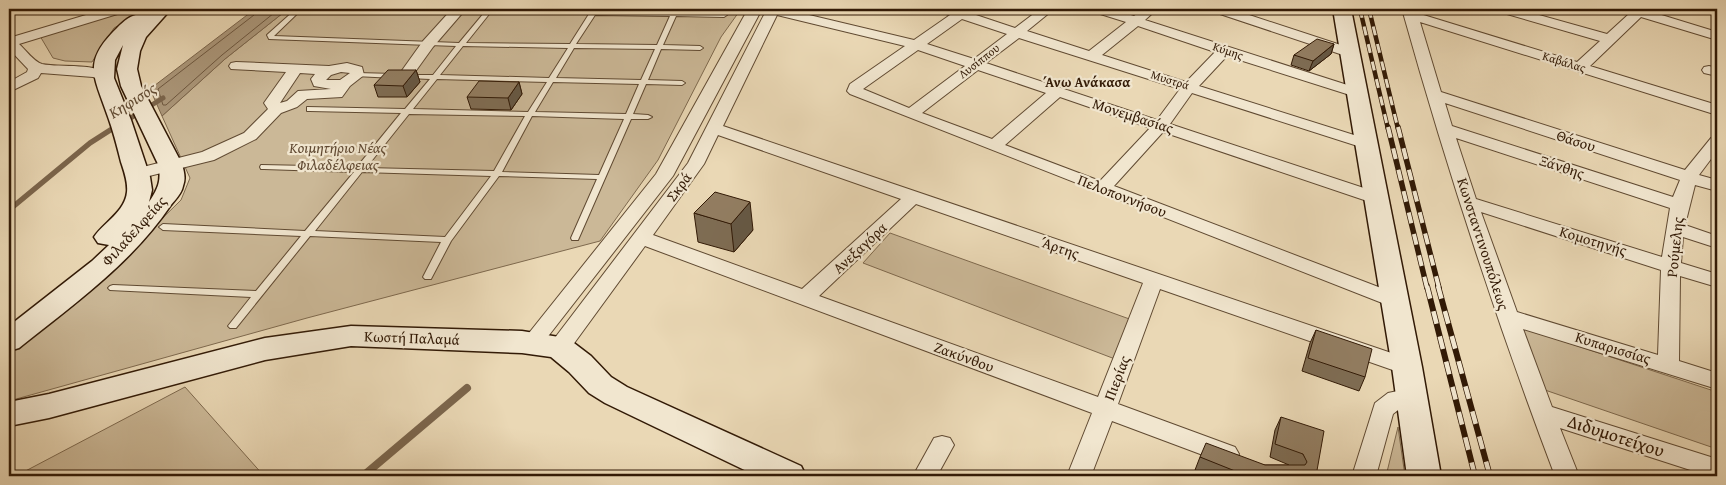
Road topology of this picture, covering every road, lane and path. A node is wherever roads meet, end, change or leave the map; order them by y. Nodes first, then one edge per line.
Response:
1 (119, 9) edge
2 (161, 9) edge
3 (300, 9) edge
4 (390, 9) edge
5 (490, 9) edge
6 (755, 9) edge
7 (773, 9) edge
8 (943, 9) edge
9 (1048, 9) edge
10 (1099, 9) edge
11 (1151, 9) edge
12 (1219, 9) edge
13 (1505, 9) edge
14 (458, 10) junction
15 (1339, 10) edge
16 (1634, 10) edge
17 (594, 11) edge
18 (964, 11) edge
19 (675, 12) edge
20 (1410, 12) edge
21 (724, 15) dead end
22 (1138, 21) junction
23 (1017, 32) junction
24 (1717, 36) edge
25 (1609, 39) junction
26 (9, 42) edge
27 (428, 44) junction
28 (461, 44) junction
29 (917, 44) junction
30 (573, 46) junction
31 (659, 48) junction
32 (700, 48) dead end
33 (1225, 50) junction
34 (1350, 53) junction
35 (1092, 56) junction
36 (974, 64) junction
37 (236, 66) dead end
38 (1580, 66) junction
39 (36, 68) junction
40 (296, 68) junction
41 (405, 76) junction
42 (435, 77) junction
43 (351, 79) junction
44 (552, 80) junction
45 (644, 82) junction
46 (682, 83) dead end
47 (107, 85) junction
48 (1190, 86) junction
49 (9, 88) edge
50 (1058, 91) junction
51 (1358, 93) junction
52 (1435, 95) junction
53 (310, 109) dead end
54 (276, 110) junction
55 (1717, 110) edge
56 (407, 111) junction
57 (530, 114) junction
58 (911, 114) junction
59 (628, 117) junction
60 (648, 118) dead end
61 (1161, 125) junction
62 (713, 128) junction
63 (1445, 129) junction
64 (1717, 141) edge
65 (1367, 144) junction
66 (994, 146) junction
67 (170, 164) junction
68 (264, 167) dead end
69 (359, 170) junction
70 (137, 174) junction
71 (498, 174) junction
72 (602, 176) junction
73 (1689, 177) junction
74 (1717, 186) edge
75 (1103, 188) junction
76 (914, 197) junction
77 (1376, 198) junction
78 (1469, 202) junction
79 (1679, 205) junction
80 (163, 227) dead end
81 (1675, 228) junction
82 (308, 233) junction
83 (640, 237) junction
84 (575, 238) dead end
85 (447, 240) junction
86 (1717, 242) edge
87 (1672, 266) junction
88 (428, 277) dead end
89 (1154, 280) junction
90 (1717, 281) edge
91 (114, 288) dead end
92 (259, 294) junction
93 (805, 298) junction
94 (1395, 301) junction
95 (1508, 317) junction
96 (9, 326) edge
97 (233, 326) dead end
98 (9, 341) edge
99 (545, 345) junction
100 (1668, 365) junction
101 (1717, 381) edge
102 (1409, 382) junction
103 (1106, 409) junction
104 (1543, 413) junction
105 (9, 414) edge
106 (942, 445) dead end
107 (1242, 460) edge
108 (1717, 469) edge
109 (789, 476) edge
110 (925, 476) edge
111 (1079, 476) edge
112 (1364, 476) edge
113 (1424, 476) edge
114 (1567, 476) edge

1 - 26 street
2 - 47 street, Φιλαδελφείας
2 - 67 street, Φιλαδελφείας
3 - 27 lane
4 - 14 lane
5 - 14 lane
5 - 17 lane
5 - 28 lane
6 - 99 street, Σκρά
7 - 29 street, Μονεμβασίας
7 - 62 street, Σκρά
8 - 18 street, Μυστρά
9 - 23 street, Λυσίππου
10 - 22 street, Κύμης
11 - 22 street
12 - 34 street
13 - 25 street
14 - 27 street
15 - 34 street
16 - 24 street
16 - 25 street
17 - 19 lane
17 - 30 lane
18 - 23 street, Μυστρά
18 - 29 street
19 - 21 lane
19 - 31 lane
20 - 38 street, Καβάλας
20 - 52 street, Κωνσταντινουπόλεως
22 - 33 street, Κύμης
22 - 35 street
23 - 35 street, Μυστρά
23 - 36 street, Λυσίππου
25 - 38 street
26 - 39 street
27 - 28 lane
27 - 41 street
28 - 30 lane
28 - 42 lane
29 - 36 street, Μονεμβασίας
29 - 58 street, Πελοποννήσου
30 - 31 lane
30 - 44 lane
31 - 32 lane
31 - 45 lane
33 - 48 street
33 - 51 street, Κύμης
34 - 51 street
35 - 48 street, Μυστρά
36 - 50 street, Μονεμβασίας
36 - 58 street, Λυσίππου
37 - 40 street
38 - 55 street, Καβάλας
39 - 47 street
39 - 49 street
40 - 43 street
40 - 54 street
41 - 42 lane
41 - 43 lane
42 - 44 lane
42 - 56 lane
43 - 54 street
44 - 45 lane
44 - 57 lane
45 - 46 lane
45 - 59 lane
47 - 70 street, Φιλαδελφείας
48 - 61 street
48 - 65 street, Μυστρά
50 - 61 street, Μονεμβασίας
50 - 66 street
51 - 65 street
52 - 63 street, Κωνσταντινουπόλεως
52 - 73 street, Θάσου
53 - 56 lane
54 - 67 street
56 - 57 lane
56 - 69 lane
57 - 59 lane
57 - 71 lane
58 - 66 street, Πελοποννήσου
59 - 60 lane
59 - 72 lane
61 - 75 street
61 - 77 street, Μονεμβασίας
62 - 76 street, Άρτης
62 - 83 street, Σκρά
63 - 78 street, Κωνσταντινουπόλεως
63 - 79 street, Ξάνθης
64 - 73 street, Ρούμελης
65 - 77 street
66 - 75 street, Πελοποννήσου
67 - 70 street
67 - 98 street, Φιλαδελφείας
68 - 69 lane
69 - 71 lane
69 - 82 lane
70 - 96 street, Φιλαδελφείας
71 - 72 lane
71 - 85 lane
72 - 84 lane
73 - 74 street, Θάσου
73 - 79 street, Ρούμελης
75 - 94 street, Πελοποννήσου
76 - 89 street, Άρτης
76 - 93 street, Ανεξαγόρα
77 - 94 street
78 - 87 street, Κομοτηνής
78 - 95 street, Κωνσταντινουπόλεως
79 - 81 street, Ρούμελης
80 - 82 lane
81 - 86 street
81 - 87 street, Ρούμελης
82 - 85 lane
82 - 92 lane
83 - 93 street, Ζακύνθου
83 - 99 street, Σκρά
85 - 88 lane
87 - 90 street, Κομοτηνής
87 - 100 street, Ρούμελης
89 - 102 street, Άρτης
89 - 103 street, Πιερίας
91 - 92 lane
92 - 97 lane
93 - 103 street, Ζακύνθου
94 - 102 street
95 - 100 street, Κυπαρισσίας
95 - 104 street, Κωνσταντινουπόλεως
99 - 105 street, Κωστή Παλαμά
99 - 109 street
100 - 101 street, Κυπαρισσίας
102 - 112 street
102 - 113 street
103 - 107 street, Ζακύνθου
103 - 111 street, Πιερίας
104 - 108 street, Διδυμοτείχου
104 - 114 street, Κωνσταντινουπόλεως
106 - 110 street

